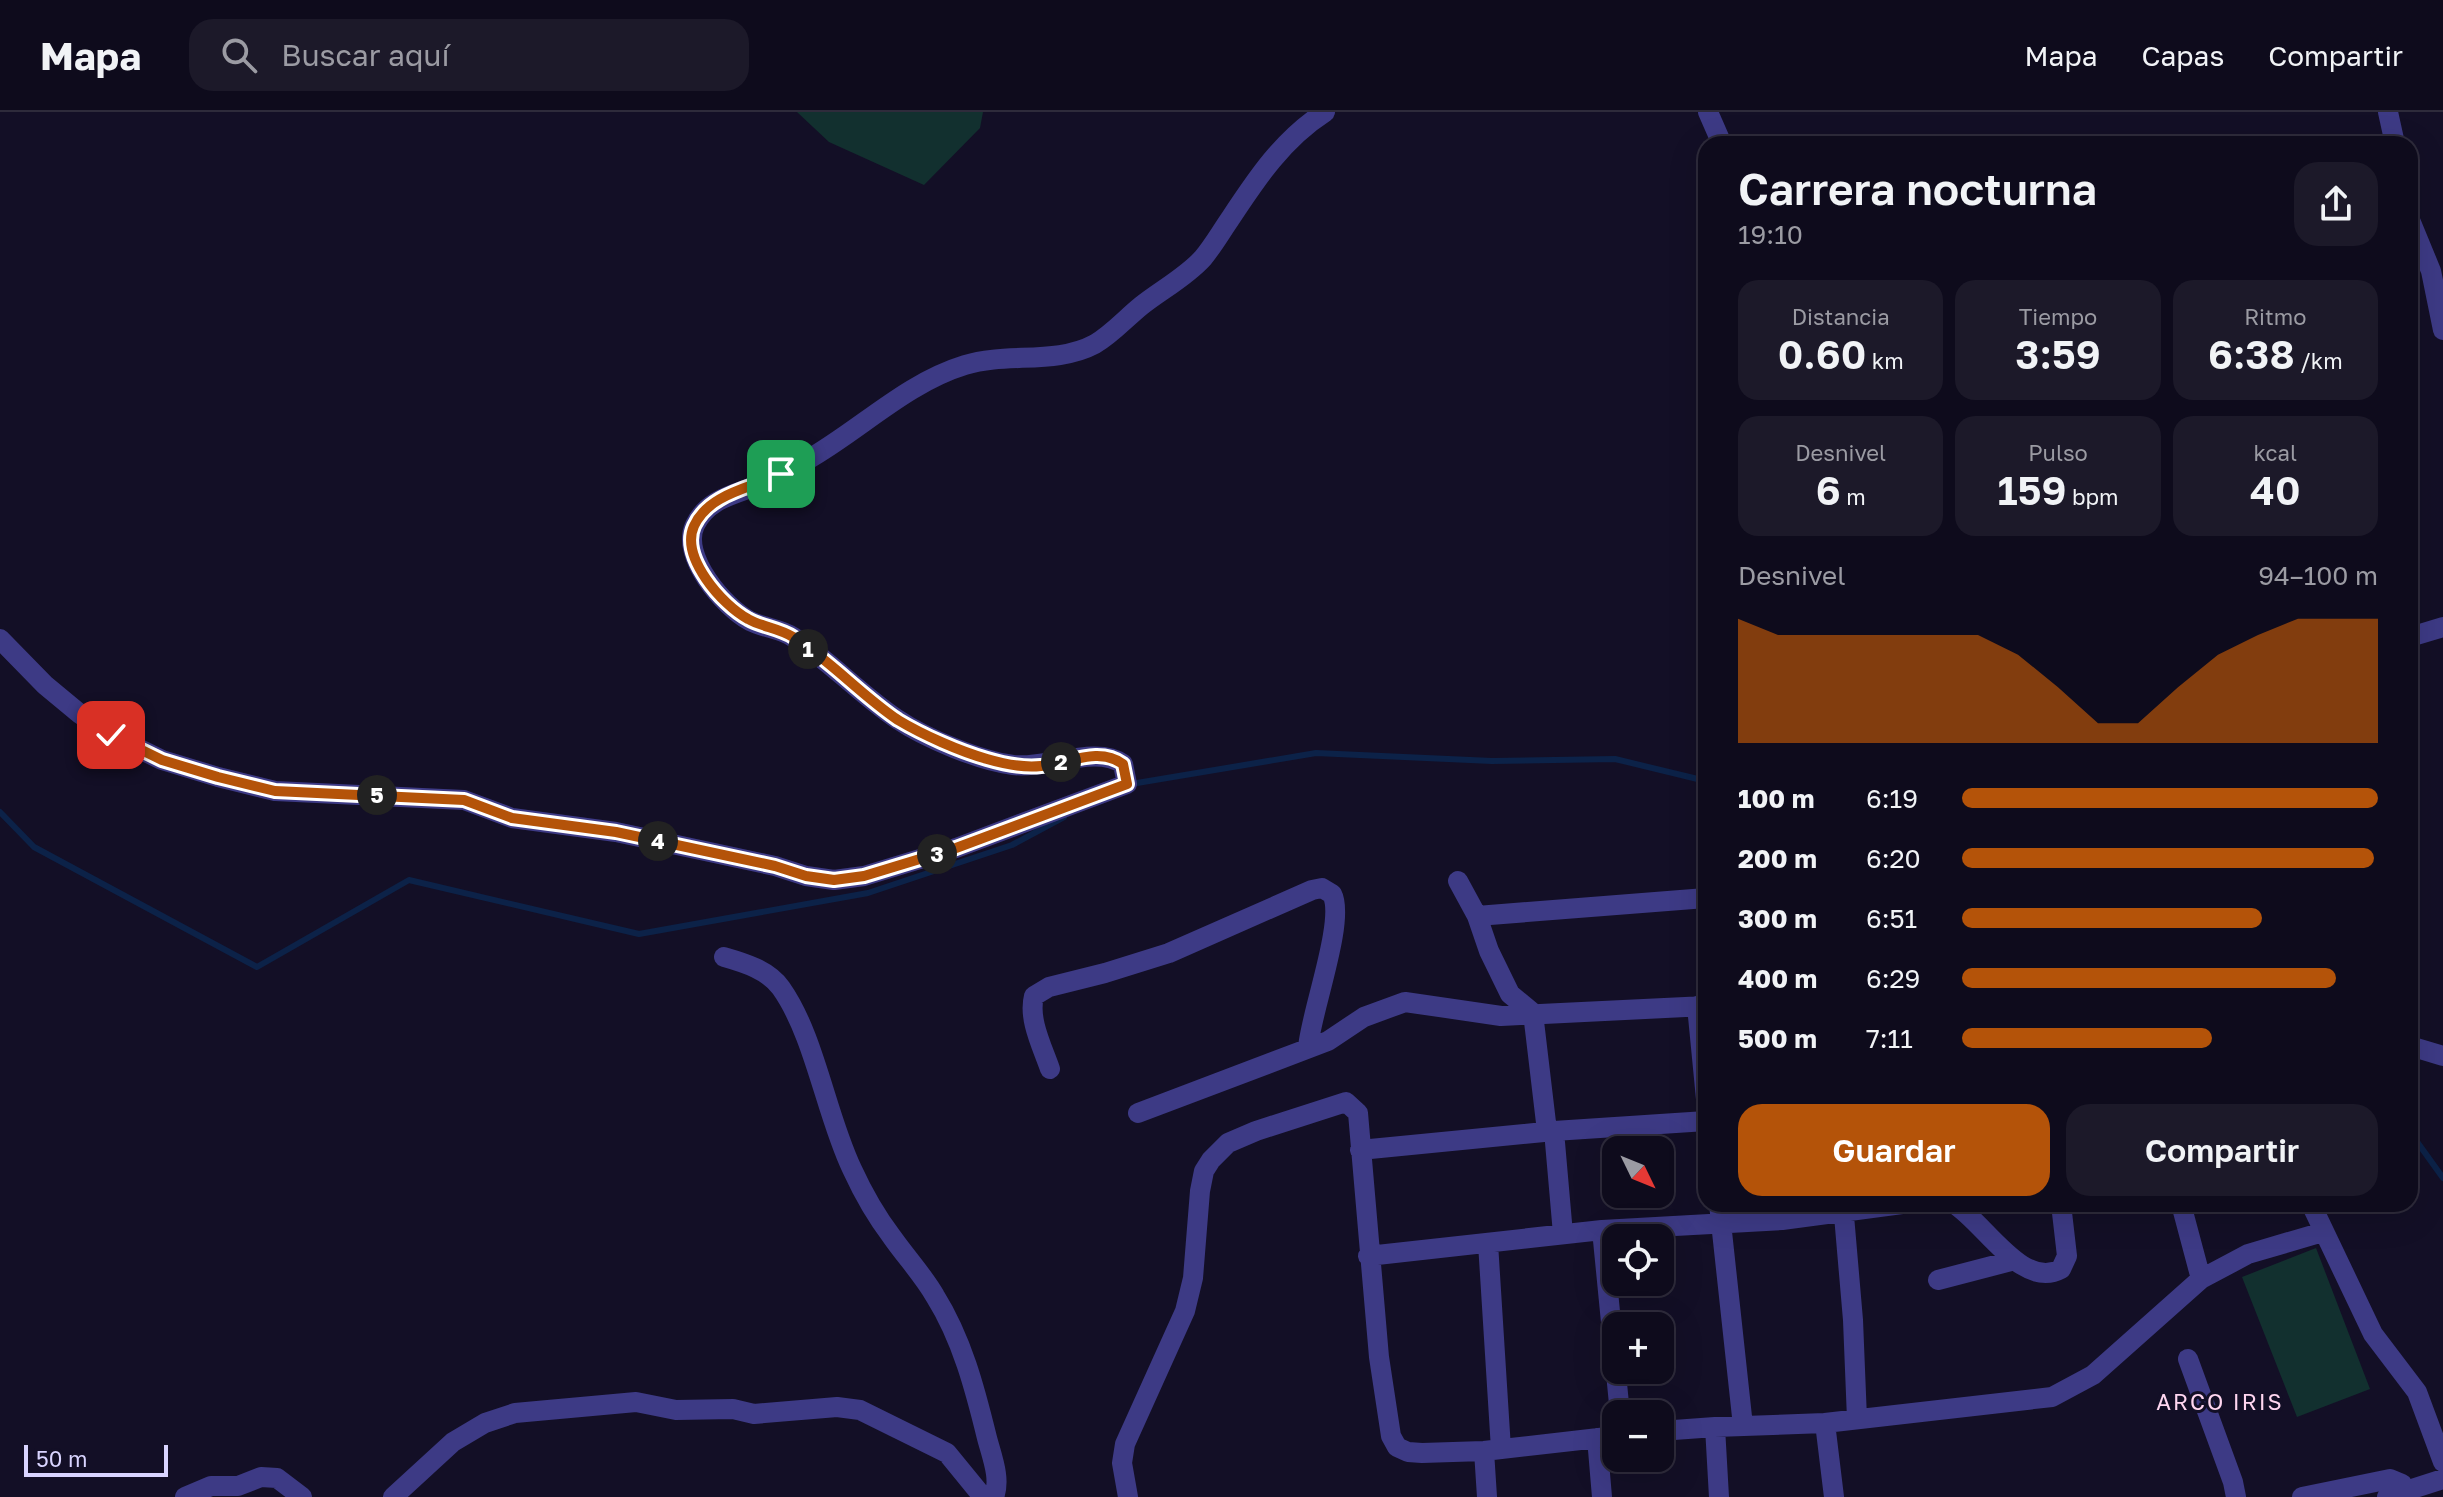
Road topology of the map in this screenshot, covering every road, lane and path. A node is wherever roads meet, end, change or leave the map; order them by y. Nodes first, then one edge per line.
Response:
1 (1325, 112) edge
2 (1708, 112) edge
3 (2388, 112) edge
4 (1718, 136) edge
5 (2393, 136) edge
6 (2418, 239) edge
7 (2443, 330) edge
8 (2443, 627) edge
9 (2418, 635) edge
10 (0, 639) edge
11 (1458, 881) dead end
12 (1698, 899) edge
13 (1477, 916) junction
14 (724, 957) dead end
15 (1698, 1006) edge
16 (1533, 1013) junction
17 (1308, 1048) junction
18 (1050, 1069) dead end
19 (1138, 1113) dead end
20 (1698, 1122) edge
21 (1550, 1131) junction
22 (1360, 1150) junction
23 (1761, 1212) edge
24 (1843, 1212) edge
25 (1963, 1212) edge
26 (2062, 1212) edge
27 (2183, 1212) edge
28 (2314, 1212) edge
29 (1720, 1214) edge
30 (1646, 1224) edge
31 (1602, 1230) edge
32 (2323, 1232) junction
33 (1563, 1234) junction
34 (1488, 1243) junction
35 (1368, 1256) junction
36 (2015, 1260) junction
37 (2201, 1279) junction
38 (1938, 1280) dead end
39 (1608, 1296) edge
40 (2188, 1359) dead end
41 (1619, 1400) edge
42 (1857, 1419) junction
43 (1825, 1423) junction
44 (1743, 1426) junction
45 (1715, 1427) junction
46 (1674, 1430) edge
47 (1602, 1437) edge
48 (1493, 1450) junction
49 (2443, 1462) edge
50 (1604, 1472) edge
51 (2443, 1479) edge
52 (2401, 1495) edge
53 (185, 1497) edge
54 (302, 1497) edge
55 (393, 1497) edge
56 (983, 1497) edge
57 (994, 1497) edge
58 (1128, 1497) edge
59 (1487, 1497) edge
60 (1602, 1497) edge
61 (1719, 1497) edge
62 (1834, 1497) edge
63 (2236, 1497) edge
64 (2302, 1497) edge

1 - 10 street
2 - 4 street
3 - 5 street
6 - 7 street
8 - 9 street
11 - 13 street
12 - 13 street
13 - 16 street
14 - 57 street
15 - 16 street
16 - 17 street
16 - 21 street
17 - 18 street
17 - 19 street
20 - 21 street
21 - 22 street
21 - 33 street
22 - 35 street
22 - 58 street
23 - 29 street
24 - 42 street
25 - 36 street
26 - 36 street
27 - 37 street
28 - 32 street
29 - 30 street
29 - 44 street
31 - 33 street
32 - 37 street
32 - 49 street
33 - 34 street
34 - 35 street
34 - 48 street
35 - 48 street
36 - 38 street
37 - 42 street
39 - 41 street
40 - 63 street
42 - 43 street
43 - 44 street
43 - 62 street
44 - 45 street
45 - 46 street
45 - 61 street
47 - 48 street
48 - 59 street
50 - 60 street
51 - 52 street
52 - 64 street
53 - 54 street
55 - 56 street

